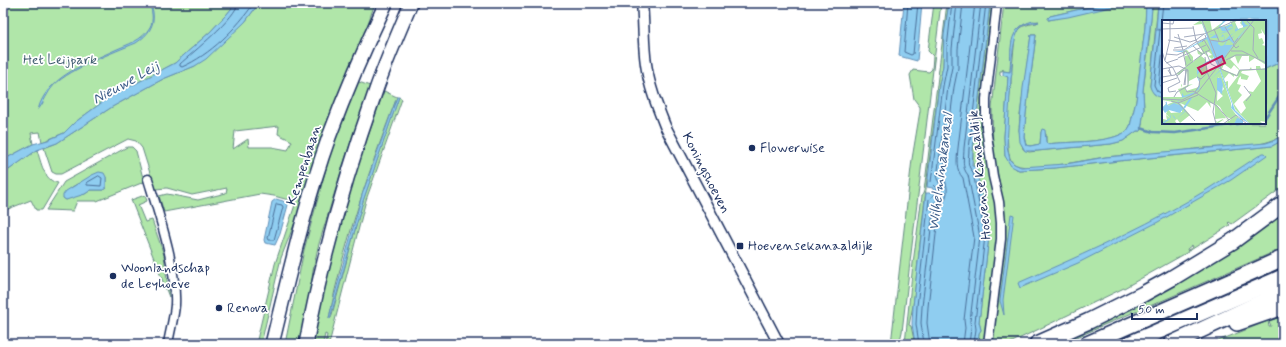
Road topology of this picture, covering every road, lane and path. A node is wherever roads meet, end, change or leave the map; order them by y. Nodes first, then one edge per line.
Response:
1 (386, 3) edge
2 (411, 3) edge
3 (642, 3) edge
4 (998, 3) edge
5 (148, 179) dead end
6 (1283, 204) edge
7 (1283, 258) edge
8 (1283, 277) edge
9 (1283, 292) edge
10 (1283, 307) edge
11 (1188, 336) junction
12 (168, 344) edge
13 (272, 344) edge
14 (306, 344) edge
15 (779, 344) edge
16 (988, 344) edge
17 (1037, 344) edge
18 (1087, 344) edge
19 (1129, 344) edge
20 (1171, 344) edge

1 - 13 highway, Kempenbaan
2 - 14 highway
3 - 15 street, Koningshoeven
4 - 16 street, Hoevense Kanaaldijk
5 - 12 street
6 - 17 highway
7 - 18 highway
8 - 19 highway
9 - 11 highway
10 - 11 highway
11 - 20 highway

